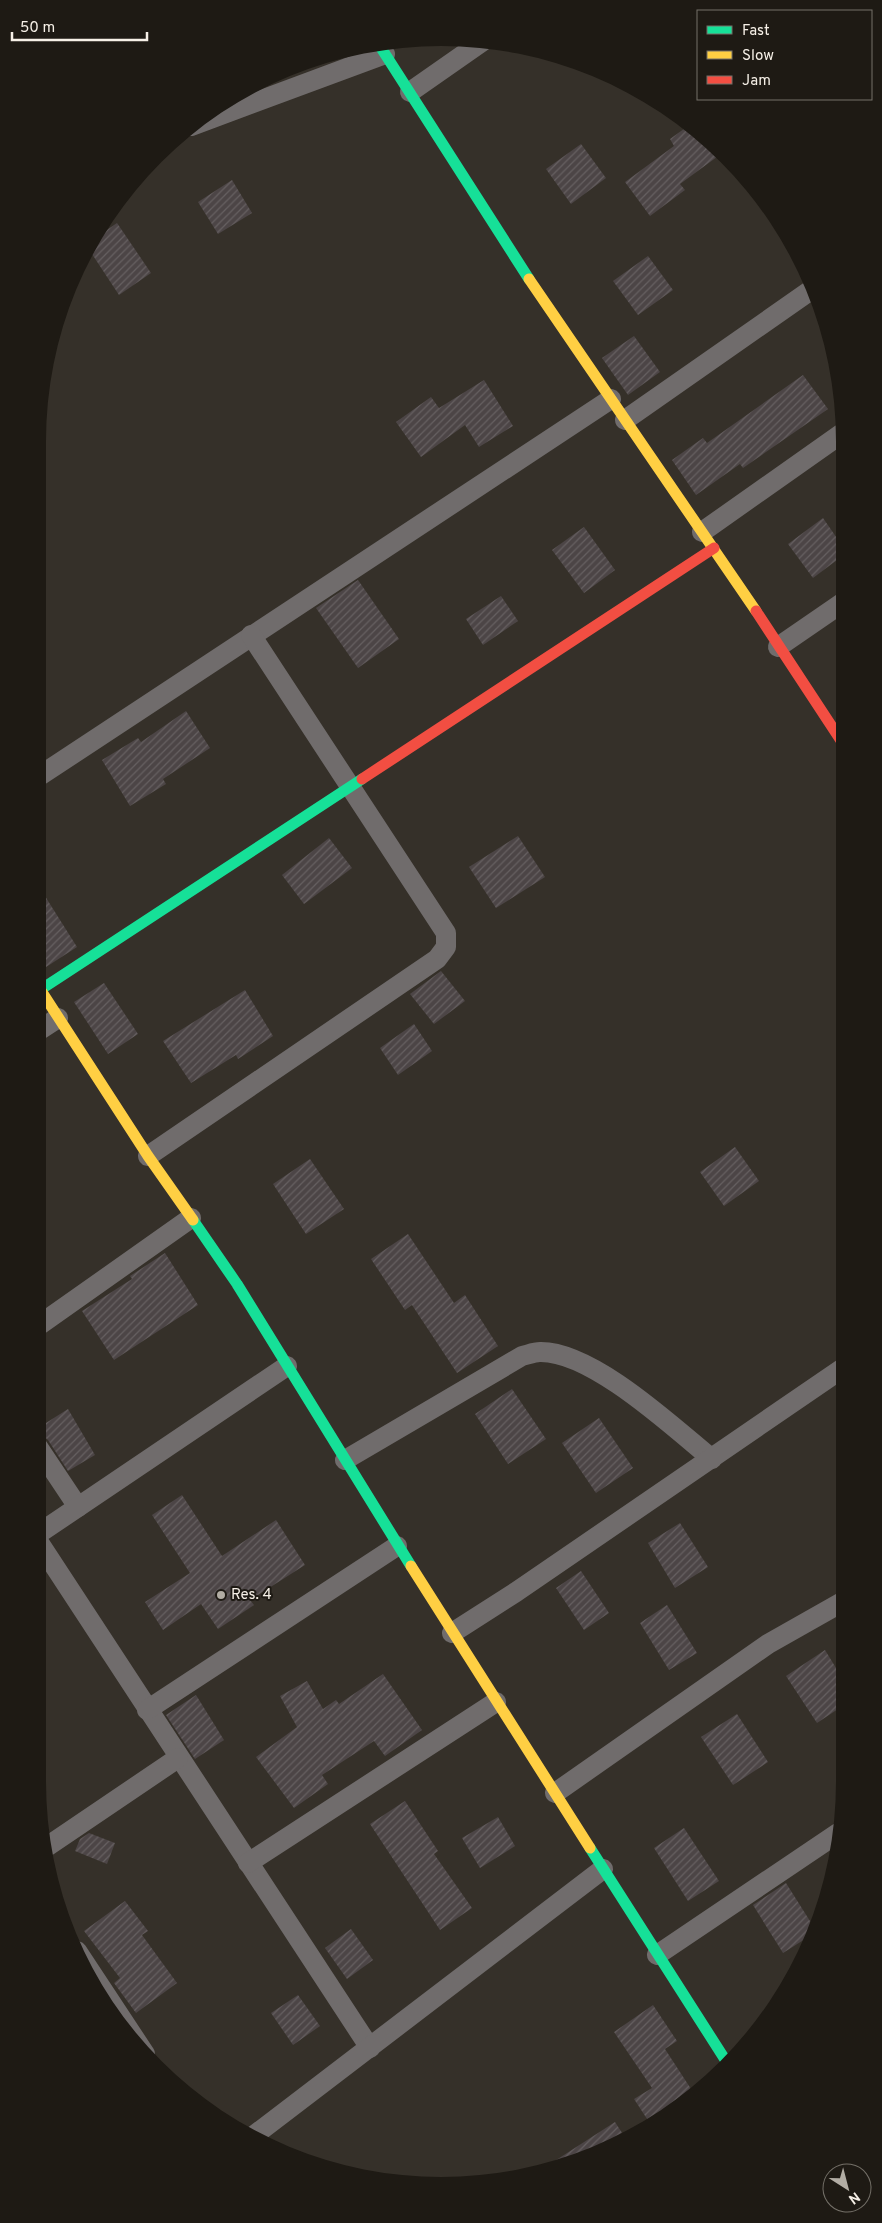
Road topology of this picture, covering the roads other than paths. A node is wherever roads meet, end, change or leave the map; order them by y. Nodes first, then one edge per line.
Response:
1 (473, 48) edge
2 (383, 51) edge
3 (368, 53) edge
4 (410, 92) junction
5 (220, 114) edge
6 (807, 293) edge
7 (610, 399) junction
8 (625, 420) junction
9 (836, 438) edge
10 (708, 540) junction
11 (836, 607) edge
12 (251, 635) junction
13 (778, 647) junction
14 (836, 733) edge
15 (46, 772) edge
16 (350, 786) junction
17 (46, 983) edge
18 (46, 999) edge
19 (58, 1018) junction
20 (46, 1026) edge
21 (148, 1156) junction
22 (191, 1218) junction
23 (46, 1320) edge
24 (287, 1366) junction
25 (836, 1374) edge
26 (46, 1458) edge
27 (712, 1459) junction
28 (345, 1460) junction
29 (78, 1507) junction
30 (46, 1529) edge
31 (398, 1546) junction
32 (46, 1553) edge
33 (836, 1606) edge
34 (452, 1633) junction
35 (496, 1702) junction
36 (147, 1710) junction
37 (178, 1758) junction
38 (555, 1792) junction
39 (831, 1838) edge
40 (52, 1844) edge
41 (248, 1863) junction
42 (603, 1869) junction
43 (657, 1955) junction
44 (370, 2048) junction
45 (724, 2057) edge
46 (259, 2132) edge

1 - 4 street
2 - 4 street
3 - 5 street
4 - 7 street
6 - 8 street
7 - 8 street
7 - 12 street
8 - 10 street
9 - 10 street
10 - 13 street
10 - 16 street
11 - 13 street
12 - 15 street
12 - 16 street
13 - 14 street
16 - 17 street
16 - 21 street
18 - 19 street
19 - 20 street
19 - 21 street
21 - 22 street
22 - 23 street
22 - 24 street
24 - 28 street
24 - 29 street
25 - 27 street
26 - 29 street
27 - 28 street
27 - 34 street
28 - 31 street
29 - 30 street
31 - 34 street
31 - 36 street
32 - 36 street
33 - 38 street
34 - 35 street
35 - 38 street
35 - 41 street
36 - 37 street
37 - 40 street
37 - 41 street
38 - 42 street
39 - 43 street
41 - 44 street
42 - 43 street
42 - 44 street
43 - 45 street
44 - 46 street

